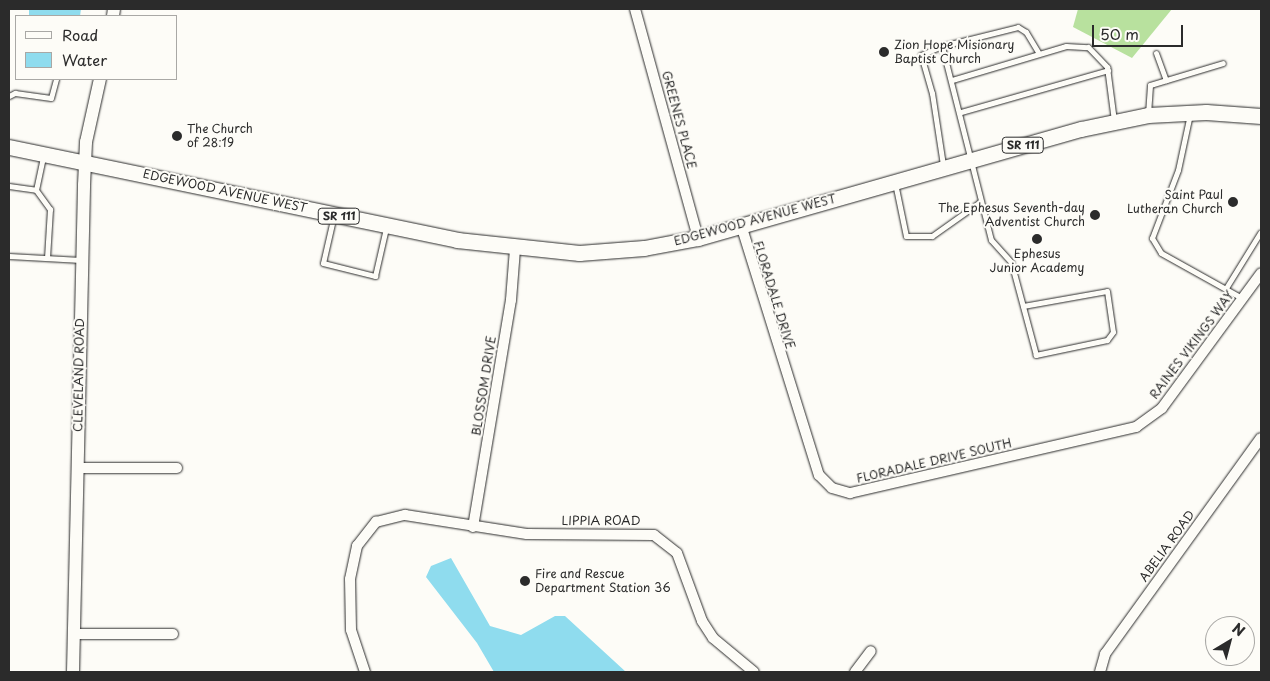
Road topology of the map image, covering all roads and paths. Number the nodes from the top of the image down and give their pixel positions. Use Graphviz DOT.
graph roads {
  1 [pos="635,9"];
  2 [pos="942,46"];
  3 [pos="1038,52"];
  4 [pos="1156,53"];
  5 [pos="1223,63"];
  6 [pos="1108,70"];
  7 [pos="56,80"];
  8 [pos="100,80"];
  9 [pos="952,80"];
  10 [pos="1166,80"];
  11 [pos="9,96"];
  12 [pos="961,112"];
  13 [pos="1190,113"];
  14 [pos="1148,115"];
  15 [pos="1261,116"];
  16 [pos="1114,122"];
  17 [pos="9,147"];
  18 [pos="44,154"];
  19 [pos="968,160"];
  20 [pos="85,162"];
  21 [pos="944,167"];
  22 [pos="894,181"];
  23 [pos="9,186"];
  24 [pos="36,190"];
  25 [pos="980,202"];
  26 [pos="334,215"];
  27 [pos="387,225"];
  28 [pos="741,225"];
  29 [pos="1260,232"];
  30 [pos="698,238"];
  31 [pos="515,248"];
  32 [pos="9,256"];
  33 [pos="47,258"];
  34 [pos="81,260"];
  35 [pos="1261,273"];
  36 [pos="1226,288"];
  37 [pos="1242,298"];
  38 [pos="1023,306"];
  39 [pos="785,372"];
  40 [pos="1136,427"];
  41 [pos="1261,438"];
  42 [pos="78,468"];
  43 [pos="177,468"];
  44 [pos="473,528"];
  45 [pos="74,634"];
  46 [pos="173,634"];
  47 [pos="871,650"];
  48 [pos="73,672"];
  49 [pos="364,672"];
  50 [pos="754,672"];
  51 [pos="855,672"];
  52 [pos="1100,672"];
  1 -- 30 [label="street, GREENES PLACE"];
  2 -- 3 [label="lane"];
  2 -- 9 [label="lane"];
  2 -- 21 [label="lane"];
  3 -- 6 [label="lane"];
  3 -- 9 [label="lane"];
  4 -- 10 [label="lane"];
  5 -- 10 [label="lane"];
  6 -- 12 [label="lane"];
  6 -- 16 [label="lane"];
  7 -- 11 [label="lane"];
  8 -- 20 [label="street, CLEVELAND ROAD"];
  9 -- 12 [label="lane"];
  10 -- 14 [label="lane"];
  12 -- 19 [label="lane"];
  13 -- 14 [label="main road, EDGEWOOD AVENUE WEST / SR 111"];
  13 -- 15 [label="main road, EDGEWOOD AVENUE WEST / SR 111"];
  13 -- 36 [label="lane"];
  14 -- 16 [label="main road, EDGEWOOD AVENUE WEST / SR 111"];
  16 -- 19 [label="main road, EDGEWOOD AVENUE WEST / SR 111"];
  17 -- 18 [label="main road, EDGEWOOD AVENUE WEST / SR 111"];
  18 -- 20 [label="main road, EDGEWOOD AVENUE WEST / SR 111"];
  18 -- 24 [label="lane"];
  19 -- 21 [label="main road, EDGEWOOD AVENUE WEST / SR 111"];
  19 -- 25 [label="lane"];
  20 -- 26 [label="main road, EDGEWOOD AVENUE WEST / SR 111"];
  20 -- 34 [label="street, CLEVELAND ROAD"];
  21 -- 22 [label="main road, EDGEWOOD AVENUE WEST / SR 111"];
  22 -- 25 [label="lane"];
  22 -- 28 [label="main road, EDGEWOOD AVENUE WEST / SR 111"];
  23 -- 24 [label="lane"];
  24 -- 33 [label="lane"];
  25 -- 38 [label="lane"];
  26 -- 27 [label="main road, EDGEWOOD AVENUE WEST / SR 111"];
  26 -- 27 [label="lane"];
  27 -- 31 [label="main road, EDGEWOOD AVENUE WEST / SR 111"];
  28 -- 30 [label="main road, EDGEWOOD AVENUE WEST / SR 111"];
  28 -- 39 [label="street, FLORADALE DRIVE"];
  29 -- 36 [label="lane"];
  30 -- 31 [label="main road, EDGEWOOD AVENUE WEST / SR 111"];
  31 -- 44 [label="street, BLOSSOM DRIVE"];
  32 -- 33 [label="lane"];
  33 -- 34 [label="lane"];
  34 -- 42 [label="street, CLEVELAND ROAD"];
  35 -- 37 [label="street, RAINES VIKINGS WAY"];
  36 -- 37 [label="lane"];
  37 -- 40 [label="street, RAINES VIKINGS WAY"];
  38 -- 38 [label="lane"];
  39 -- 40 [label="street, FLORADALE DRIVE SOUTH"];
  41 -- 52 [label="street, ABELIA ROAD"];
  42 -- 43 [label="street"];
  42 -- 45 [label="street, CLEVELAND ROAD"];
  44 -- 49 [label="street, LIPPIA ROAD"];
  44 -- 50 [label="street, LIPPIA ROAD"];
  45 -- 46 [label="street"];
  45 -- 48 [label="street, CLEVELAND ROAD"];
  47 -- 51 [label="street"];
}
